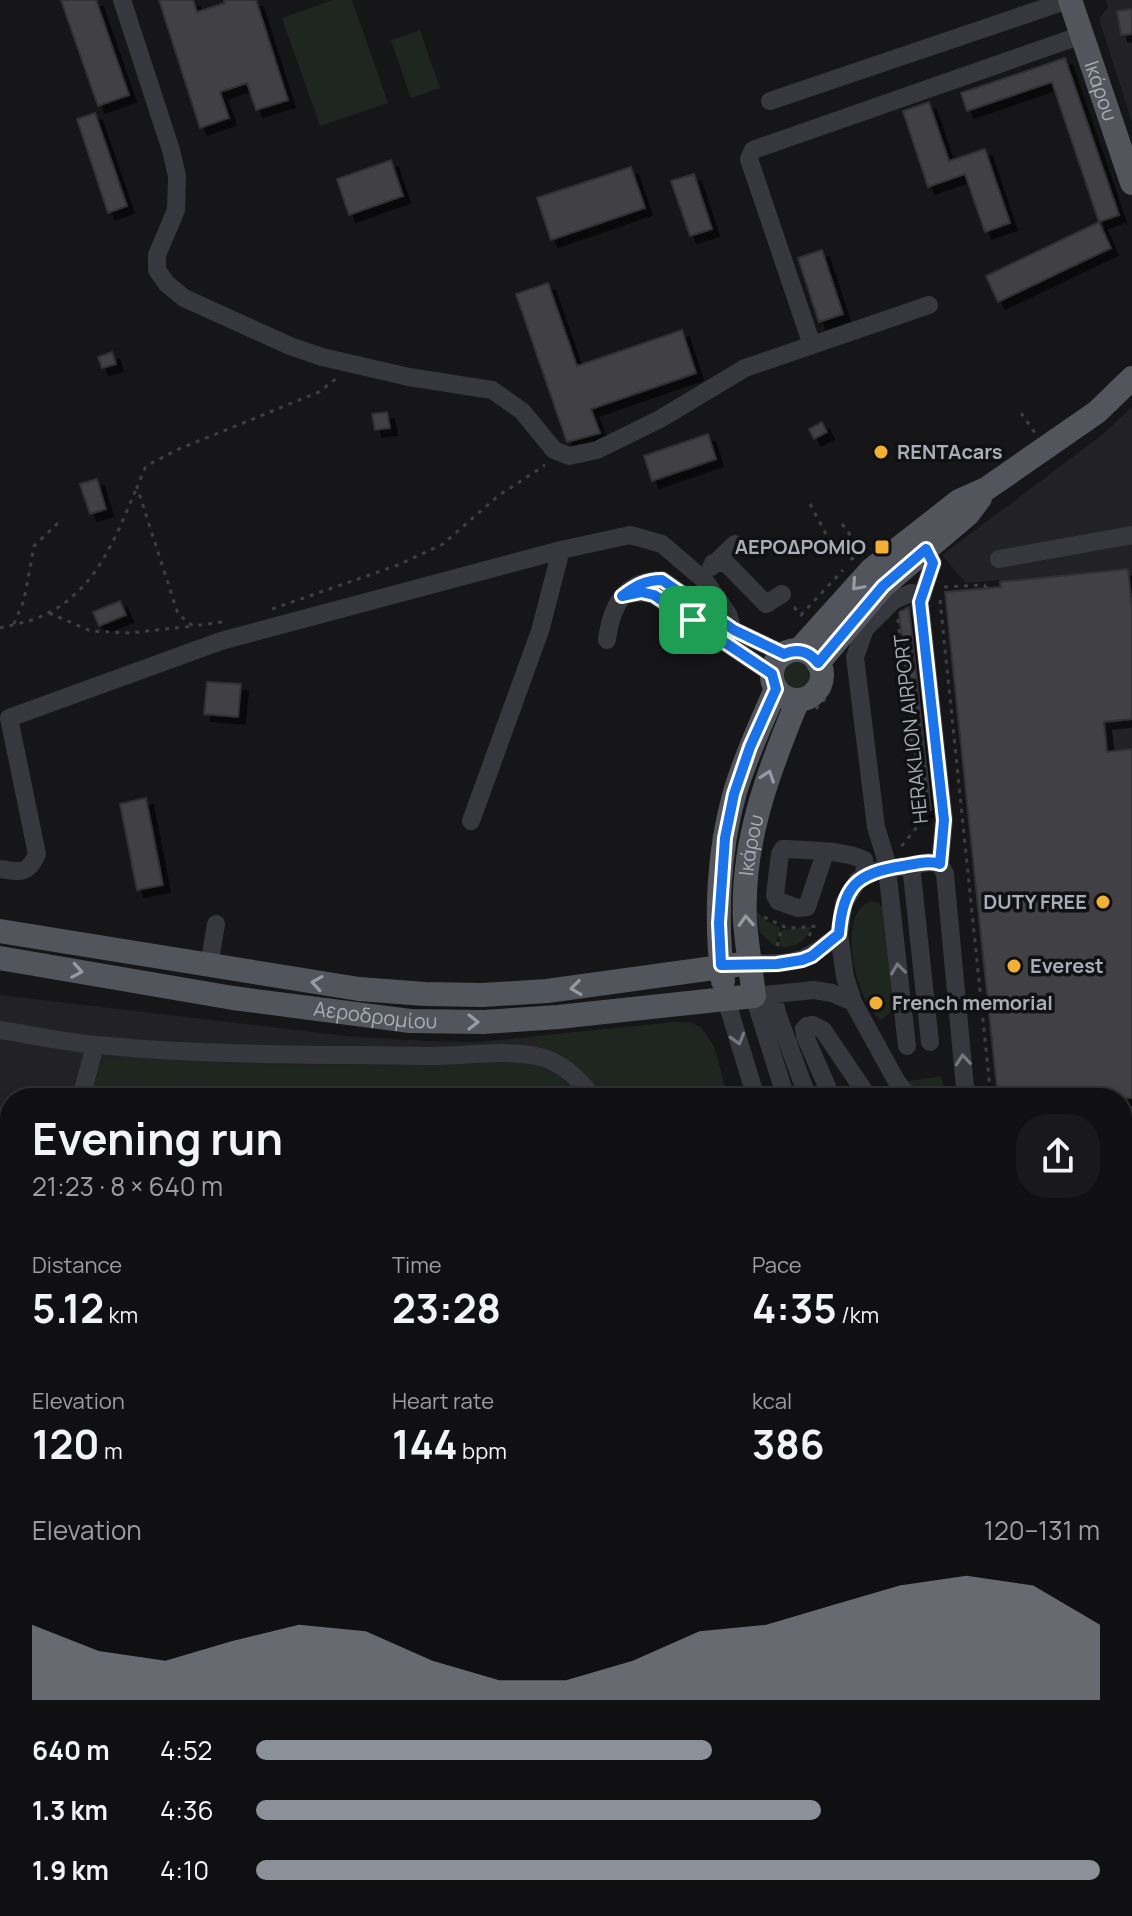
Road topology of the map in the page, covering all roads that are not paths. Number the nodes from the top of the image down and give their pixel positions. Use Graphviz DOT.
graph roads {
  1 [pos="122,0"];
  2 [pos="1075,1"];
  3 [pos="1082,35"];
  4 [pos="770,101"];
  5 [pos="1132,183"];
  6 [pos="929,305"];
  7 [pos="812,345"];
  8 [pos="1132,378"];
  9 [pos="986,489"];
  10 [pos="1132,535"];
  11 [pos="735,544"];
  12 [pos="926,549"];
  13 [pos="561,550"];
  14 [pos="999,559"];
  15 [pos="713,563"];
  16 [pos="705,581"];
  17 [pos="782,594"];
  18 [pos="923,595"];
  19 [pos="622,596"];
  20 [pos="734,630"];
  21 [pos="607,640"];
  22 [pos="739,650"];
  23 [pos="799,677"];
  24 [pos="4,720"];
  25 [pos="471,821"];
  26 [pos="876,827"];
  27 [pos="825,853"];
  28 [pos="940,864"];
  29 [pos="911,865"];
  30 [pos="865,867"];
  31 [pos="887,868"];
  32 [pos="0,869"];
  33 [pos="216,924"];
  34 [pos="0,931"];
  35 [pos="839,934"];
  36 [pos="0,958"];
  37 [pos="750,963"];
  38 [pos="721,965"];
  39 [pos="209,966"];
  40 [pos="764,995"];
  41 [pos="726,999"];
  42 [pos="853,1002"];
  43 [pos="959,1022"];
  44 [pos="0,1030"];
  45 [pos="871,1034"];
  46 [pos="930,1042"];
  47 [pos="95,1045"];
  48 [pos="907,1046"];
  49 [pos="775,1071"];
  50 [pos="750,1079"];
  51 [pos="897,1082"];
  52 [pos="84,1088"];
  53 [pos="585,1088"];
  54 [pos="753,1088"];
  55 [pos="782,1088"];
  56 [pos="804,1088"];
  57 [pos="828,1088"];
  58 [pos="862,1088"];
  59 [pos="890,1088"];
  60 [pos="902,1088"];
  61 [pos="965,1088"];
  1 -- 7 [label="street"];
  2 -- 3 [label="main road, Ικάρου"];
  2 -- 4 [label="street"];
  3 -- 5 [label="main road, Ικάρου"];
  3 -- 7 [label="street"];
  6 -- 7 [label="street"];
  8 -- 9 [label="main road, Ικάρου"];
  9 -- 12 [label="main road, Ικάρου"];
  9 -- 23 [label="main road, Ικάρου, one-way"];
  10 -- 14 [label="street"];
  11 -- 15 [label="street"];
  12 -- 18 [label="street, HERAKLION AIRPORT"];
  12 -- 23 [label="main road, Ικάρου"];
  13 -- 16 [label="street"];
  13 -- 24 [label="street"];
  13 -- 25 [label="street"];
  15 -- 16 [label="street"];
  15 -- 17 [label="street"];
  16 -- 20 [label="street"];
  18 -- 26 [label="street, HERAKLION AIRPORT"];
  18 -- 28 [label="street, HERAKLION AIRPORT"];
  19 -- 20 [label="street"];
  19 -- 21 [label="street"];
  19 -- 22 [label="street"];
  20 -- 22 [label="street"];
  20 -- 23 [label="street"];
  22 -- 23 [label="street"];
  37 -- 23 [label="main road, Ικάρου, one-way"];
  23 -- 38 [label="main road, Ικάρου"];
  24 -- 32 [label="street"];
  26 -- 30 [label="street, HERAKLION AIRPORT"];
  26 -- 31 [label="street"];
  27 -- 30 [label="street"];
  28 -- 29 [label="street"];
  28 -- 43 [label="street, HERAKLION AIRPORT"];
  29 -- 31 [label="street"];
  29 -- 46 [label="street"];
  30 -- 31 [label="street"];
  30 -- 35 [label="street, HERAKLION AIRPORT"];
  48 -- 31 [label="street, one-way"];
  33 -- 39 [label="street"];
  34 -- 39 [label="main road, Αεροδρομίου"];
  35 -- 37 [label="street"];
  35 -- 42 [label="street"];
  36 -- 41 [label="main road, Αεροδρομίου, one-way"];
  37 -- 38 [label="main road, Αεροδρομίου"];
  37 -- 40 [label="main road, Ικάρου"];
  38 -- 39 [label="main road, Αεροδρομίου, one-way"];
  38 -- 41 [label="main road, Ικάρου"];
  40 -- 41 [label="main road, Αεροδρομίου"];
  40 -- 42 [label="street"];
  40 -- 49 [label="street"];
  40 -- 56 [label="street"];
  41 -- 50 [label="street, one-way"];
  42 -- 45 [label="street"];
  43 -- 46 [label="street"];
  61 -- 43 [label="street, HERAKLION AIRPORT, one-way"];
  44 -- 47 [label="street"];
  45 -- 48 [label="street"];
  45 -- 51 [label="street"];
  46 -- 48 [label="street"];
  47 -- 52 [label="street"];
  47 -- 53 [label="street"];
  49 -- 50 [label="street"];
  49 -- 55 [label="street"];
  50 -- 54 [label="street"];
  51 -- 59 [label="street"];
  51 -- 60 [label="street"];
  57 -- 58 [label="street"];
}
